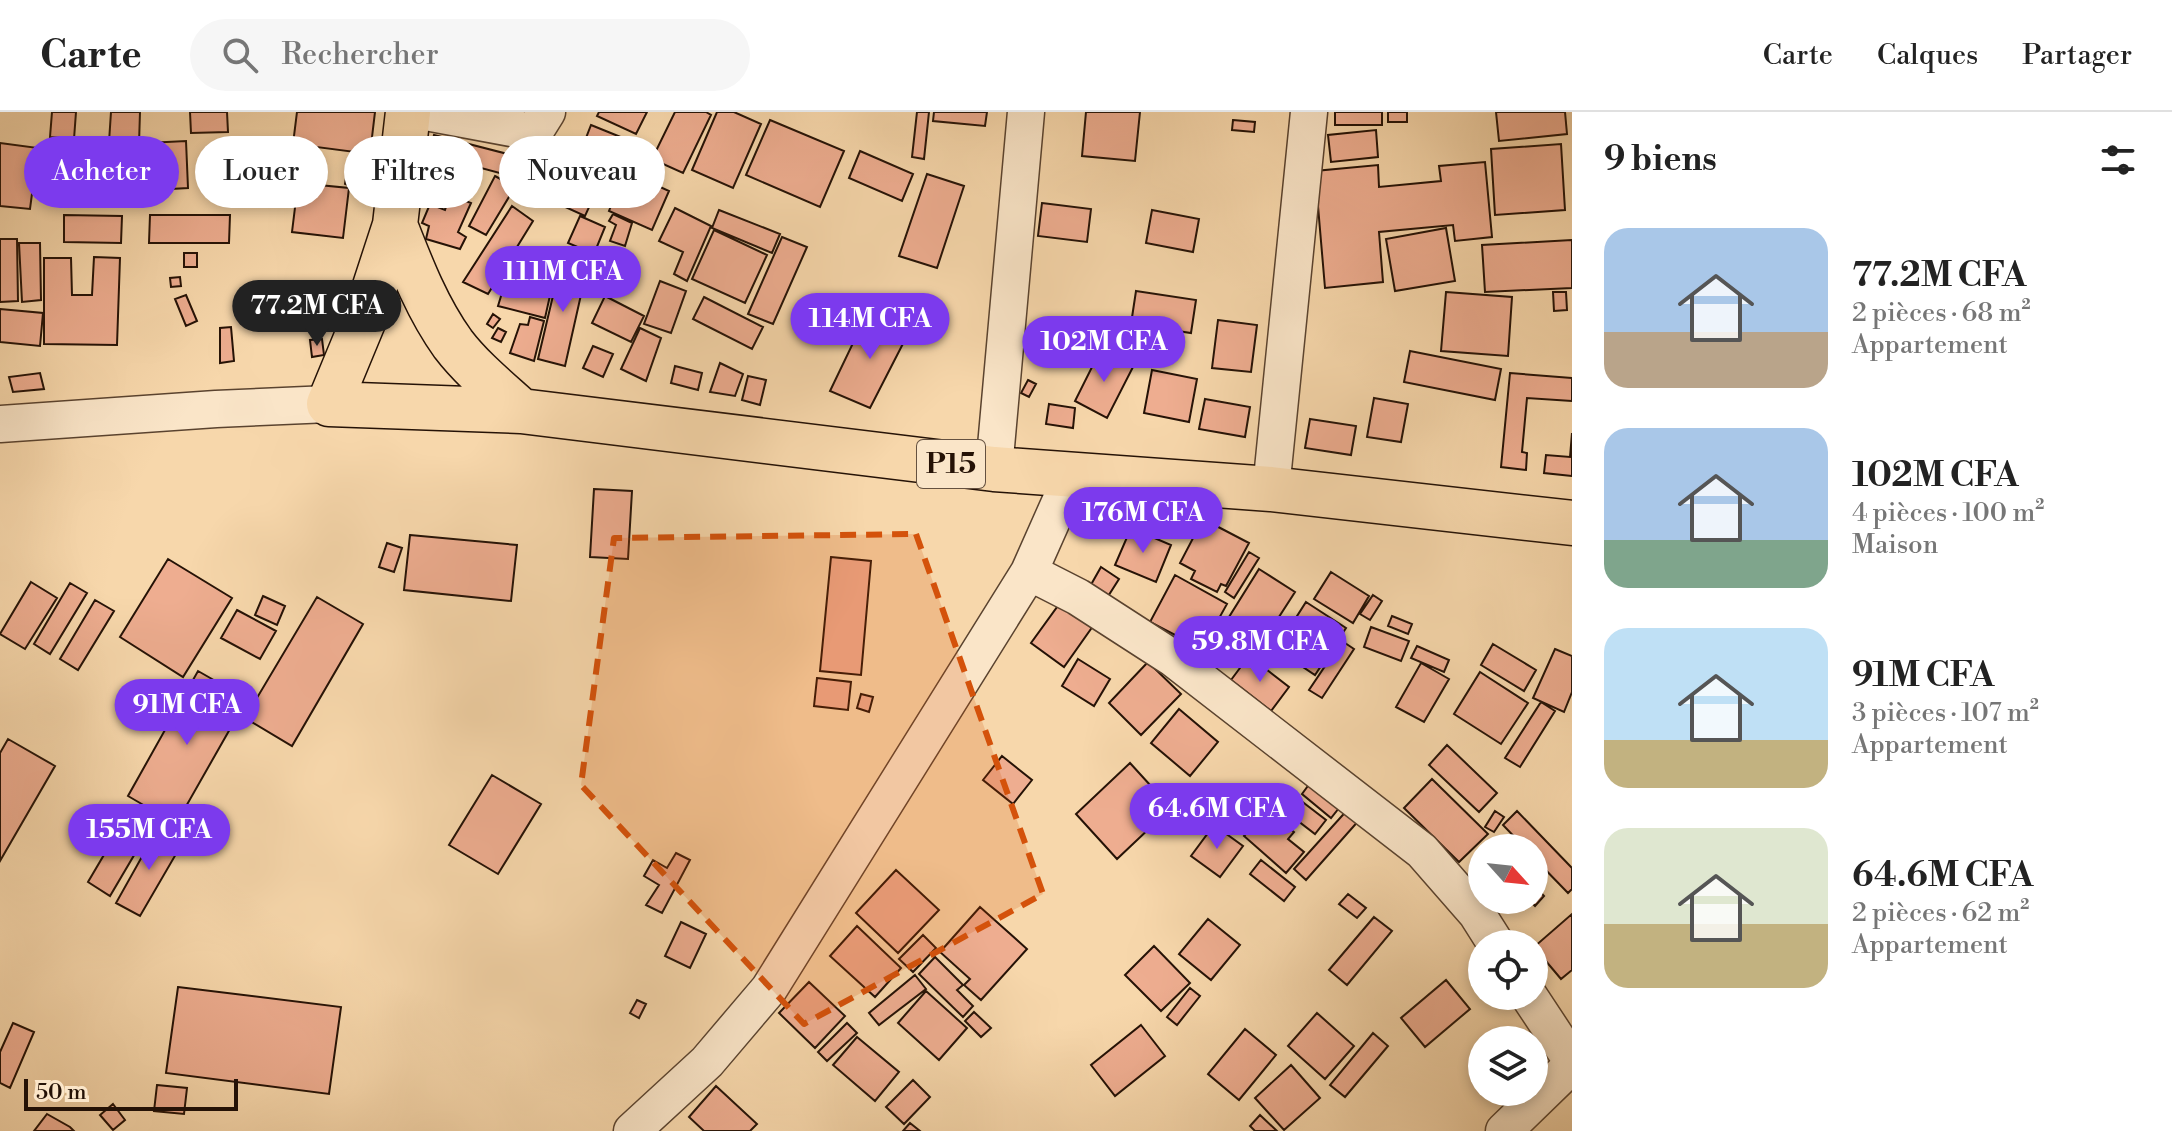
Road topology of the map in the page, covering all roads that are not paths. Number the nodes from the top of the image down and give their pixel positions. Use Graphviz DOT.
graph roads {
  1 [pos="408,112"];
  2 [pos="426,112"];
  3 [pos="547,112"];
  4 [pos="1026,112"];
  5 [pos="1309,112"];
  6 [pos="395,225"];
  7 [pos="329,404"];
  8 [pos="521,411"];
  9 [pos="0,424"];
  10 [pos="994,469"];
  11 [pos="1073,473"];
  12 [pos="1271,489"];
  13 [pos="1572,523"];
  14 [pos="1029,572"];
  15 [pos="1487,930"];
  16 [pos="1538,1010"];
  17 [pos="1572,1063"];
  18 [pos="632,1131"];
  19 [pos="1504,1131"];
  1 -- 6 [label="main road"];
  2 -- 3 [label="street"];
  4 -- 10 [label="street"];
  5 -- 12 [label="street"];
  6 -- 7 [label="main road"];
  6 -- 8 [label="main road"];
  7 -- 8 [label="main road, P15"];
  7 -- 9 [label="street"];
  8 -- 10 [label="main road, P15"];
  10 -- 11 [label="main road, P15"];
  11 -- 12 [label="main road, P15"];
  11 -- 14 [label="street"];
  12 -- 13 [label="main road, P15"];
  14 -- 15 [label="street"];
  14 -- 18 [label="street"];
  16 -- 17 [label="street"];
  17 -- 19 [label="street"];
}
